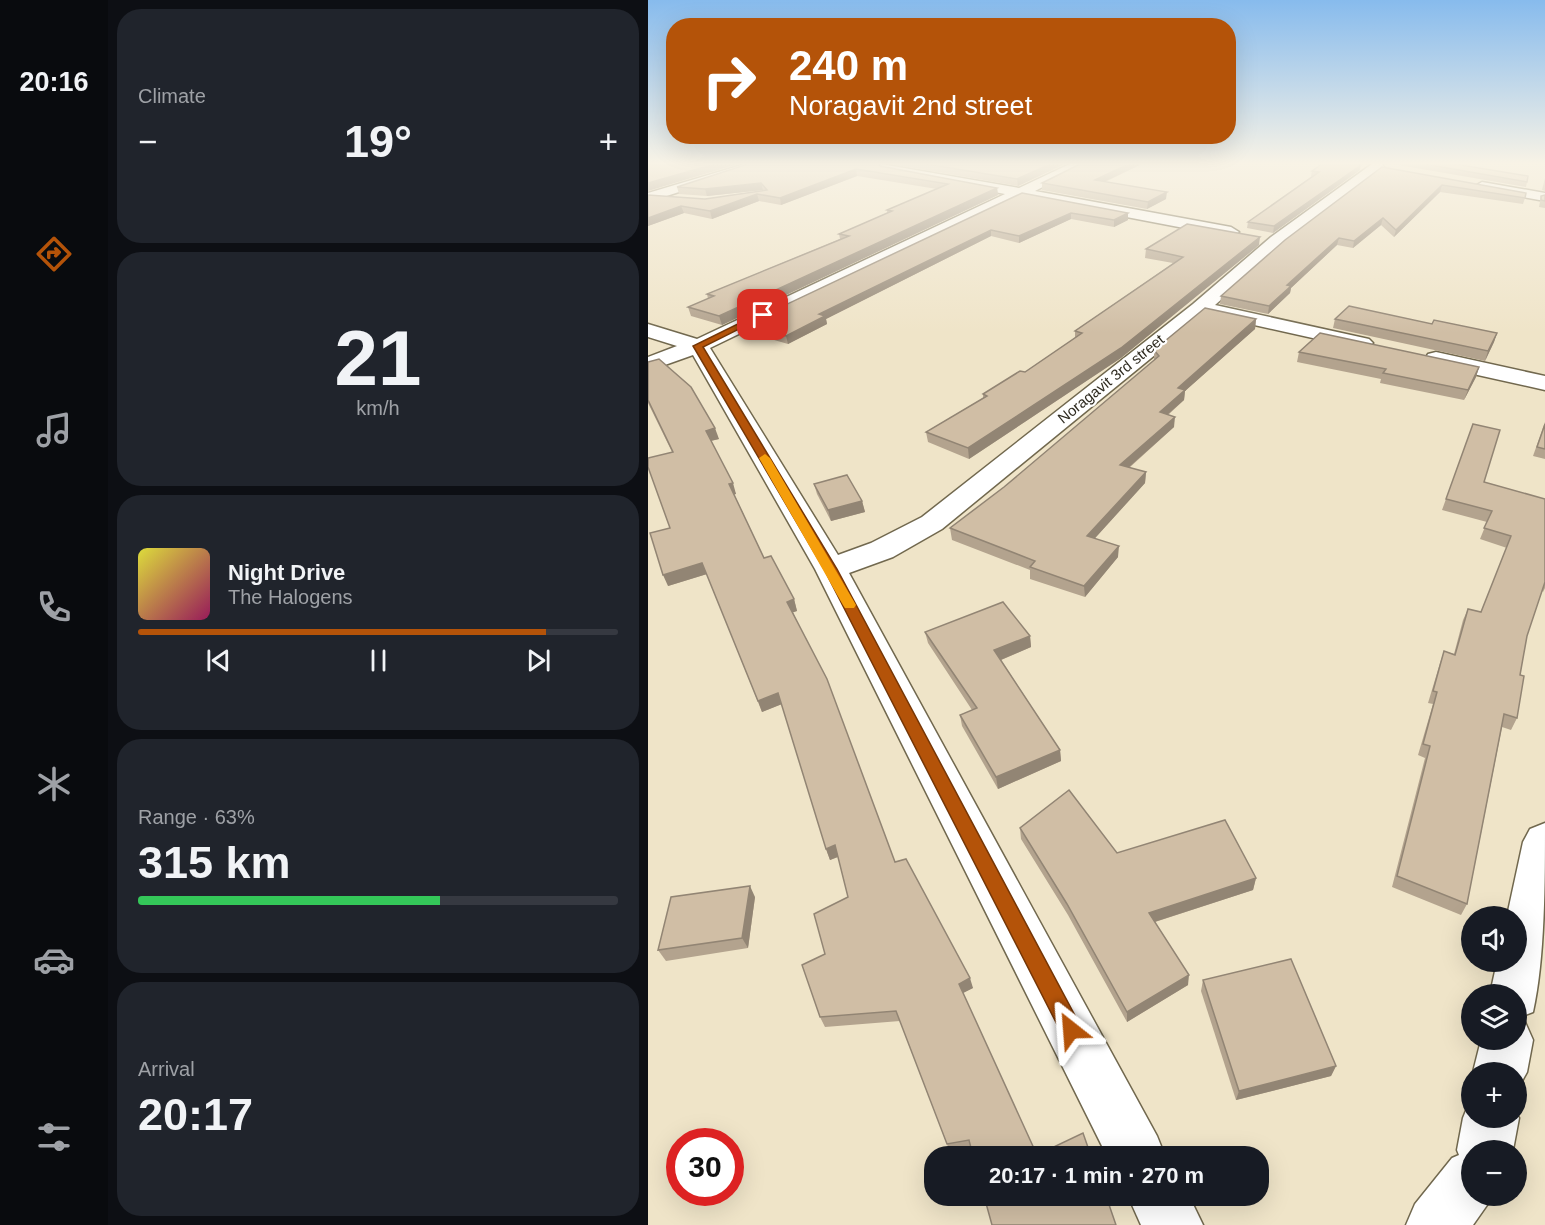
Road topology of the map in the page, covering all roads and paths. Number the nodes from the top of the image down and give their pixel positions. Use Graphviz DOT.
graph roads {
  1 [pos="966,219"];
  2 [pos="1162,219"];
  3 [pos="1305,219"];
  4 [pos="1277,241"];
  5 [pos="1200,308"];
  6 [pos="648,330"];
  7 [pos="698,346"];
  8 [pos="1384,348"];
  9 [pos="1418,355"];
  10 [pos="648,364"];
  11 [pos="1545,383"];
  12 [pos="831,569"];
  13 [pos="1545,842"];
  14 [pos="1517,984"];
  15 [pos="1132,1146"];
  16 [pos="1461,1192"];
  17 [pos="1163,1206"];
  18 [pos="1173,1225"];
  19 [pos="1436,1225"];
  1 -- 7 [label="street"];
  2 -- 4 [label="street"];
  3 -- 4 [label="street, Noragavit 3rd street"];
  4 -- 5 [label="street, Noragavit 3rd street"];
  5 -- 8 [label="street"];
  5 -- 12 [label="street, Noragavit 3rd street"];
  6 -- 7 [label="street"];
  7 -- 10 [label="street"];
  7 -- 12 [label="street"];
  9 -- 11 [label="street"];
  12 -- 15 [label="street"];
  13 -- 14 [label="street"];
  16 -- 19 [label="street"];
  17 -- 18 [label="street"];
}
